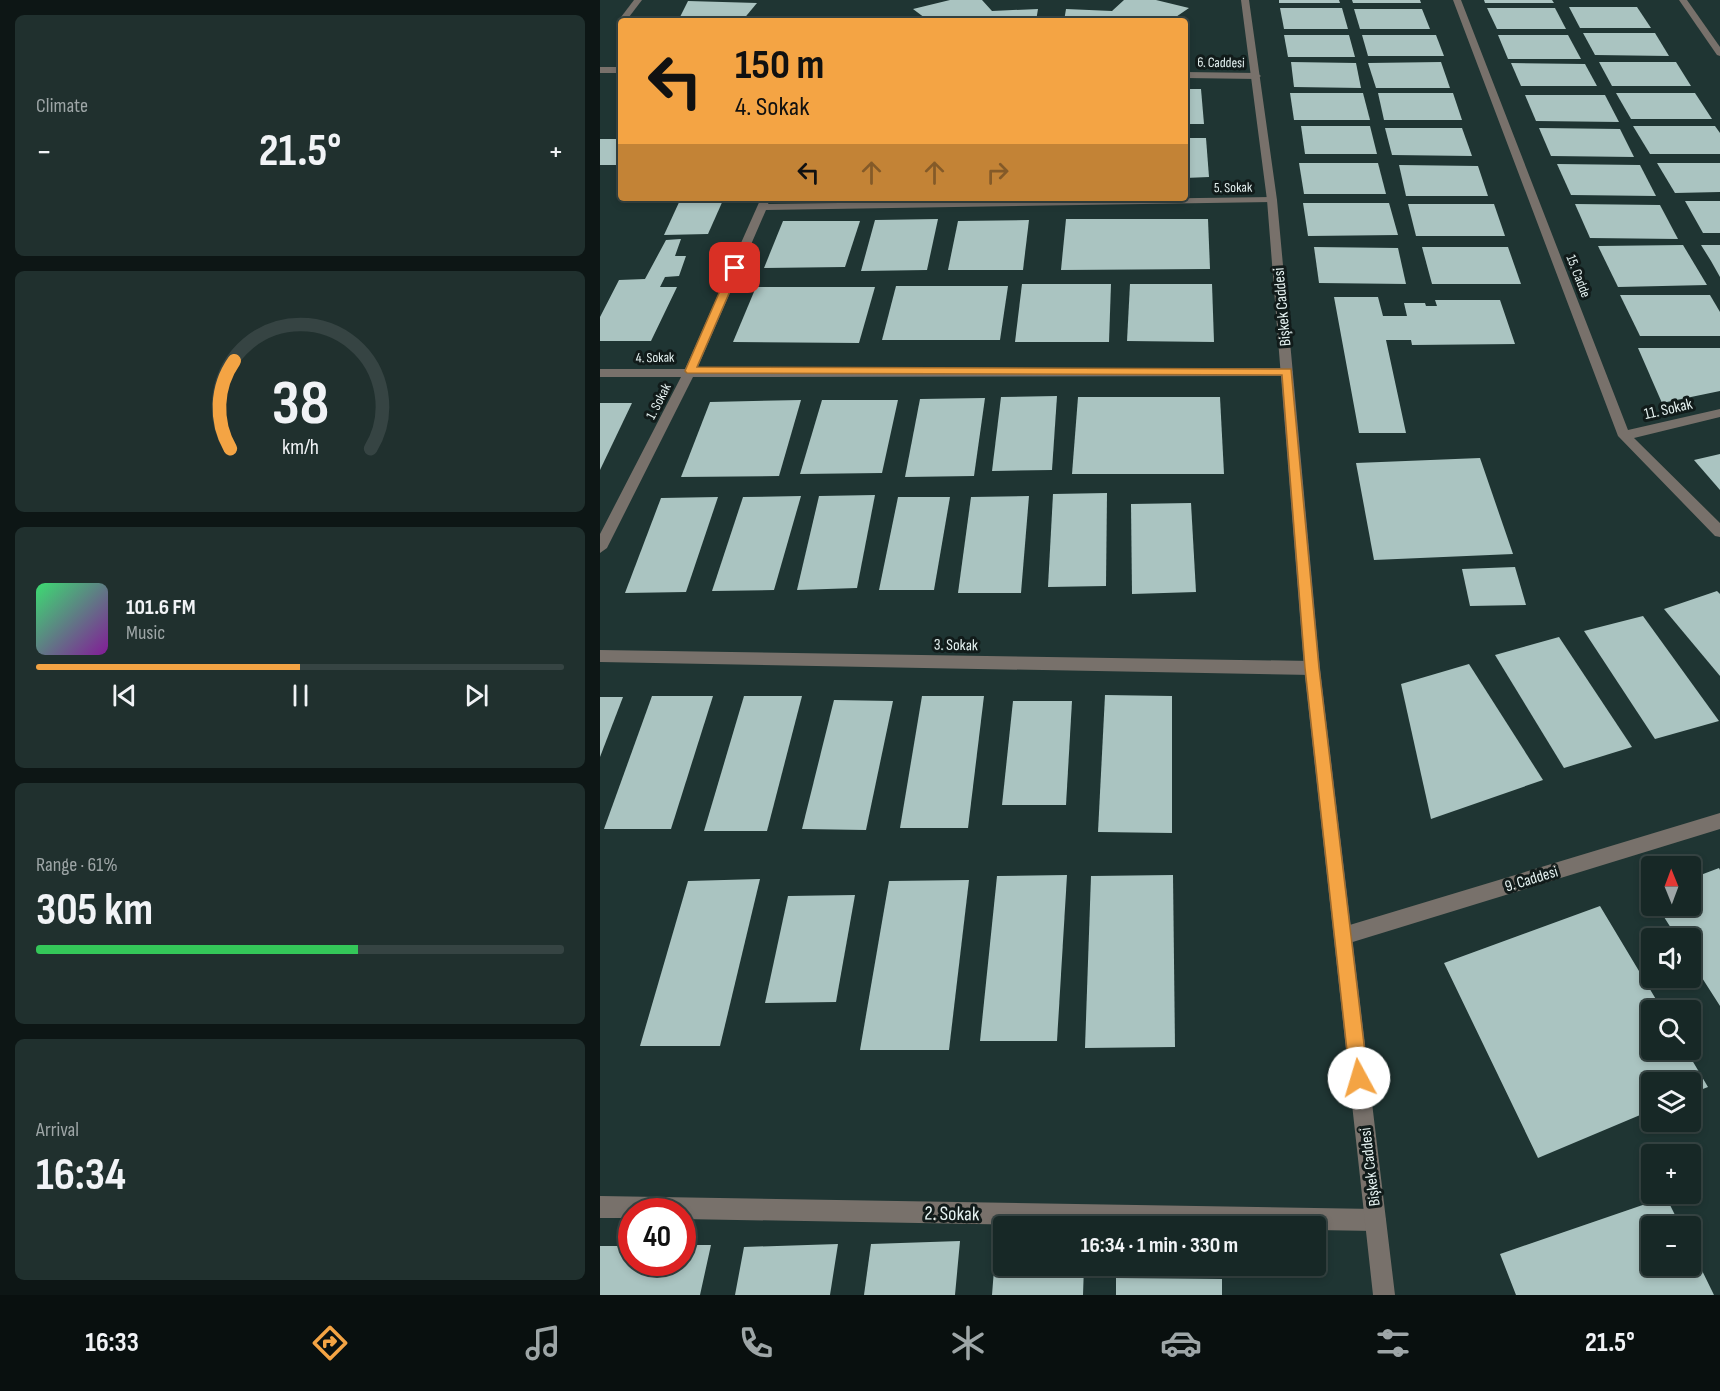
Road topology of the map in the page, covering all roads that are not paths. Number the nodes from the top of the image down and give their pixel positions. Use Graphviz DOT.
graph roads {
  1 [pos="638,0"];
  2 [pos="1245,0"];
  3 [pos="1457,0"];
  4 [pos="1683,0"];
  5 [pos="625,18"];
  6 [pos="1720,53"];
  7 [pos="600,70"];
  8 [pos="618,70"];
  9 [pos="1188,75"];
  10 [pos="1257,76"];
  11 [pos="1188,200"];
  12 [pos="1272,200"];
  13 [pos="1018,201"];
  14 [pos="764,202"];
  15 [pos="690,371"];
  16 [pos="600,372"];
  17 [pos="1287,372"];
  18 [pos="1720,413"];
  19 [pos="1624,436"];
  20 [pos="1720,531"];
  21 [pos="600,548"];
  22 [pos="600,656"];
  23 [pos="1312,668"];
  24 [pos="1720,821"];
  25 [pos="1342,936"];
  26 [pos="600,1207"];
  27 [pos="1375,1220"];
  28 [pos="1384,1295"];
  1 -- 5 [label="street"];
  2 -- 10 [label="street, Bişkek Caddesi"];
  3 -- 19 [label="street, 15. Cadde"];
  4 -- 6 [label="street"];
  7 -- 8 [label="street"];
  9 -- 10 [label="street, 6. Caddesi"];
  10 -- 12 [label="street, Bişkek Caddesi"];
  11 -- 12 [label="street, 5. Sokak"];
  12 -- 17 [label="street, Bişkek Caddesi"];
  13 -- 14 [label="street, 5. Sokak"];
  14 -- 15 [label="street, 1. Sokak"];
  15 -- 16 [label="street, 4. Sokak"];
  15 -- 17 [label="street, 4. Sokak"];
  15 -- 21 [label="street, 1. Sokak"];
  17 -- 23 [label="street, Bişkek Caddesi"];
  18 -- 19 [label="street, 11. Sokak"];
  19 -- 20 [label="street, 15. Cadde"];
  22 -- 23 [label="street, 3. Sokak"];
  23 -- 25 [label="street, Bişkek Caddesi"];
  24 -- 25 [label="street, 9. Caddesi"];
  25 -- 27 [label="street, Bişkek Caddesi"];
  26 -- 27 [label="street, 2. Sokak"];
  27 -- 28 [label="street, Bişkek Caddesi"];
}
